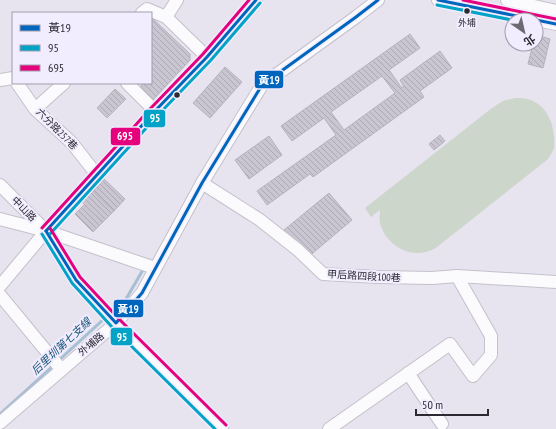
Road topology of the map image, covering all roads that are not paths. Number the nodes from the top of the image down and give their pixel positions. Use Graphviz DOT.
graph roads {
  1 [pos="177,0"];
  2 [pos="256,0"];
  3 [pos="378,0"];
  4 [pos="438,0"];
  5 [pos="507,0"];
  6 [pos="556,11"];
  7 [pos="143,12"];
  8 [pos="166,17"];
  9 [pos="556,24"];
  10 [pos="207,57"];
  11 [pos="12,78"];
  12 [pos="0,80"];
  13 [pos="18,84"];
  14 [pos="63,84"];
  15 [pos="129,84"];
  16 [pos="35,108"];
  17 [pos="155,111"];
  18 [pos="97,175"];
  19 [pos="202,183"];
  20 [pos="0,185"];
  21 [pos="0,219"];
  22 [pos="46,231"];
  23 [pos="155,268"];
  24 [pos="457,276"];
  25 [pos="556,282"];
  26 [pos="0,286"];
  27 [pos="0,295"];
  28 [pos="116,323"];
  29 [pos="61,369"];
  30 [pos="408,373"];
  31 [pos="0,423"];
  32 [pos="442,424"];
  33 [pos="222,429"];
  34 [pos="329,429"];
  1 -- 8 [label="street"];
  2 -- 10 [label="street"];
  3 -- 19 [label="street, 外埔路"];
  4 -- 9 [label="street"];
  5 -- 6 [label="street"];
  7 -- 8 [label="street"];
  8 -- 10 [label="street"];
  10 -- 17 [label="street"];
  11 -- 12 [label="street"];
  13 -- 16 [label="street, 六分路257巷"];
  14 -- 16 [label="street"];
  15 -- 17 [label="street"];
  16 -- 18 [label="street, 六分路257巷"];
  17 -- 18 [label="street"];
  18 -- 22 [label="street"];
  19 -- 23 [label="street, 外埔路"];
  19 -- 24 [label="street, 甲后路四段100巷"];
  20 -- 22 [label="street, 中山路"];
  21 -- 22 [label="street"];
  22 -- 23 [label="street"];
  22 -- 26 [label="street"];
  22 -- 28 [label="street, 中山路"];
  23 -- 28 [label="street, 外埔路"];
  24 -- 25 [label="street, 甲后路四段100巷"];
  24 -- 30 [label="street"];
  27 -- 29 [label="street"];
  28 -- 29 [label="street, 外埔路"];
  28 -- 33 [label="street, 中山路"];
  29 -- 31 [label="street, 外埔路"];
  30 -- 32 [label="street"];
  30 -- 34 [label="street"];
}
